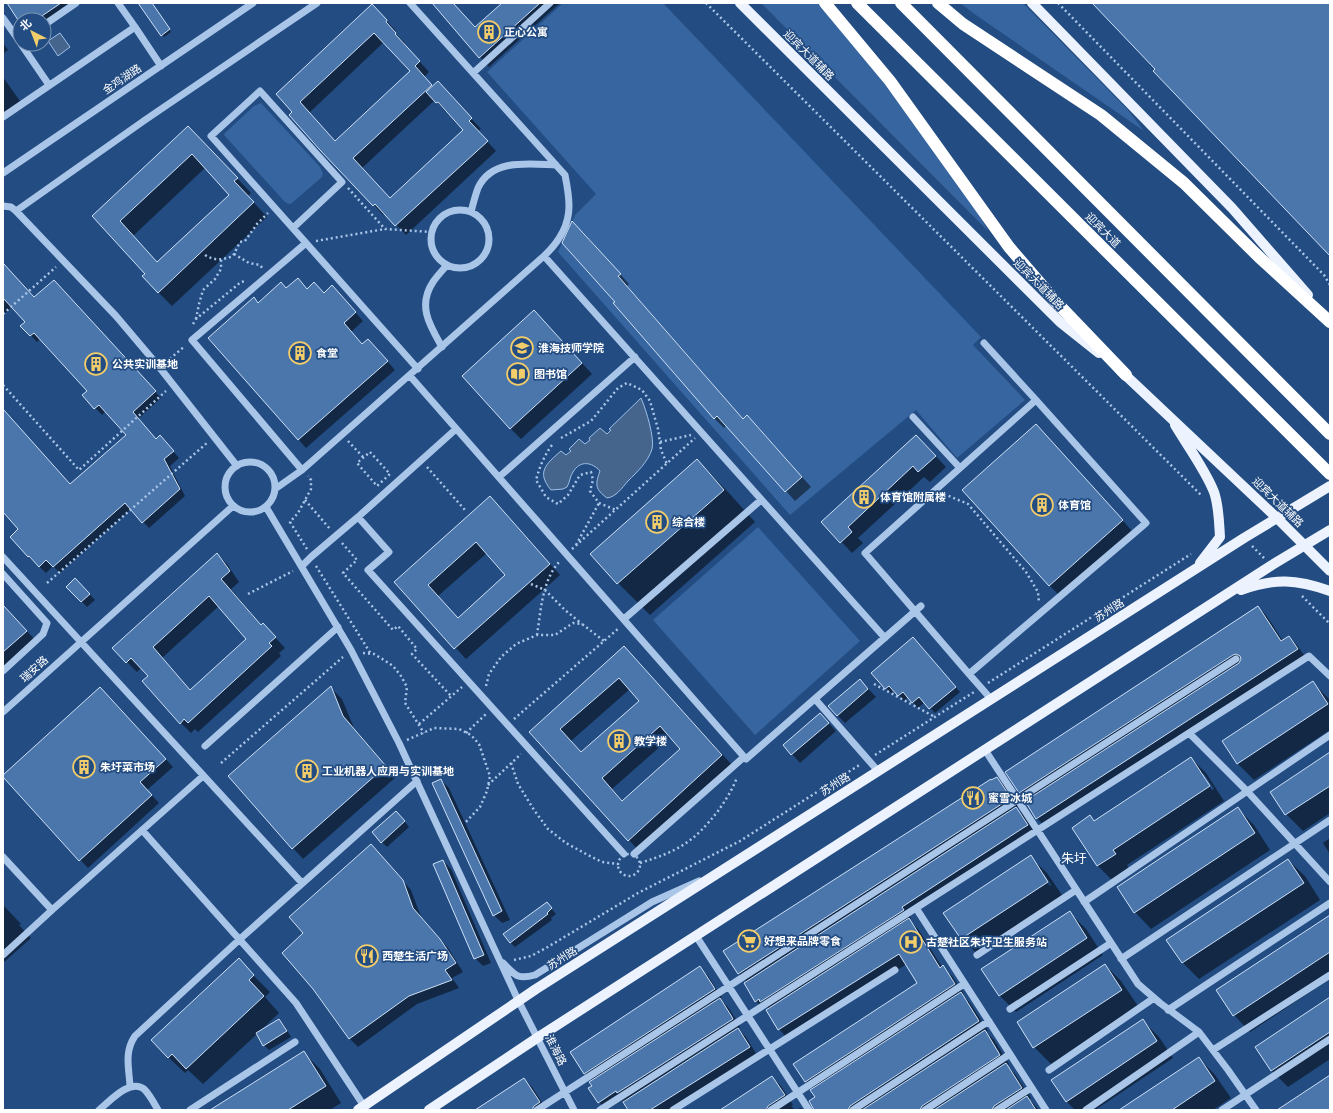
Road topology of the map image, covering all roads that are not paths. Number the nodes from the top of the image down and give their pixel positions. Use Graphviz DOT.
graph roads {
  1 [pos="76,3"];
  2 [pos="118,3"];
  3 [pos="254,3"];
  4 [pos="317,3"];
  5 [pos="410,3"];
  6 [pos="550,3"];
  7 [pos="740,3"];
  8 [pos="824,3"];
  9 [pos="857,3"];
  10 [pos="900,3"];
  11 [pos="938,3"];
  12 [pos="1032,3"];
  13 [pos="3,18"];
  14 [pos="52,20"];
  15 [pos="135,27"];
  16 [pos="12,31"];
  17 [pos="27,52"];
  18 [pos="161,66"];
  19 [pos="473,73"];
  20 [pos="49,85"];
  21 [pos="3,117"];
  22 [pos="556,165"];
  23 [pos="3,173"];
  24 [pos="3,206"];
  25 [pos="16,211"];
  26 [pos="471,212"];
  27 [pos="293,228"];
  28 [pos="306,243"];
  29 [pos="544,256"];
  30 [pos="447,265"];
  31 [pos="1330,322"];
  32 [pos="984,342"];
  33 [pos="442,347"];
  34 [pos="634,357"];
  35 [pos="418,369"];
  36 [pos="1126,375"];
  37 [pos="410,376"];
  38 [pos="1036,400"];
  39 [pos="1167,413"];
  40 [pos="913,417"];
  41 [pos="456,429"];
  42 [pos="1330,434"];
  43 [pos="236,466"];
  44 [pos="960,468"];
  45 [pos="302,470"];
  46 [pos="1330,474"];
  47 [pos="499,477"];
  48 [pos="1330,486"];
  49 [pos="275,489"];
  50 [pos="761,500"];
  51 [pos="233,506"];
  52 [pos="266,507"];
  53 [pos="358,517"];
  54 [pos="1278,518"];
  55 [pos="1330,530"];
  56 [pos="1305,545"];
  57 [pos="3,557"];
  58 [pos="302,566"];
  59 [pos="1195,570"];
  60 [pos="1330,571"];
  61 [pos="3,574"];
  62 [pos="1330,591"];
  63 [pos="1226,595"];
  64 [pos="918,609"];
  65 [pos="625,621"];
  66 [pos="338,627"];
  67 [pos="885,638"];
  68 [pos="80,642"];
  69 [pos="1236,660"];
  70 [pos="3,671"];
  71 [pos="969,674"];
  72 [pos="1330,676"];
  73 [pos="815,699"];
  74 [pos="991,699"];
  75 [pos="3,712"];
  76 [pos="1189,733"];
  77 [pos="1330,735"];
  78 [pos="205,746"];
  79 [pos="985,750"];
  80 [pos="744,757"];
  81 [pos="878,771"];
  82 [pos="203,776"];
  83 [pos="417,781"];
  84 [pos="1247,791"];
  85 [pos="1018,800"];
  86 [pos="1330,820"];
  87 [pos="142,830"];
  88 [pos="1038,831"];
  89 [pos="1295,844"];
  90 [pos="624,854"];
  91 [pos="634,854"];
  92 [pos="3,857"];
  93 [pos="722,871"];
  94 [pos="1330,882"];
  95 [pos="302,883"];
  96 [pos="1076,890"];
  97 [pos="1084,902"];
  98 [pos="1330,904"];
  99 [pos="916,908"];
  100 [pos="52,910"];
  101 [pos="696,936"];
  102 [pos="240,938"];
  103 [pos="1111,943"];
  104 [pos="3,955"];
  105 [pos="977,955"];
  106 [pos="1122,959"];
  107 [pos="500,960"];
  108 [pos="895,970"];
  109 [pos="1330,975"];
  110 [pos="964,984"];
  111 [pos="729,987"];
  112 [pos="1154,998"];
  113 [pos="518,1000"];
  114 [pos="1010,1009"];
  115 [pos="1168,1010"];
  116 [pos="748,1016"];
  117 [pos="988,1021"];
  118 [pos="1199,1032"];
  119 [pos="537,1038"];
  120 [pos="1330,1039"];
  121 [pos="295,1042"];
  122 [pos="769,1049"];
  123 [pos="1213,1050"];
  124 [pos="1010,1054"];
  125 [pos="1049,1070"];
  126 [pos="130,1086"];
  127 [pos="1032,1088"];
  128 [pos="565,1092"];
  129 [pos="798,1093"];
  130 [pos="1246,1095"];
  131 [pos="361,1108"];
  132 [pos="99,1110"];
  133 [pos="158,1110"];
  134 [pos="190,1110"];
  135 [pos="429,1110"];
  136 [pos="537,1110"];
  137 [pos="574,1110"];
  138 [pos="600,1110"];
  139 [pos="673,1110"];
  140 [pos="771,1110"];
  141 [pos="809,1110"];
  142 [pos="853,1110"];
  143 [pos="926,1110"];
  144 [pos="997,1110"];
  145 [pos="1046,1110"];
  146 [pos="1086,1110"];
  147 [pos="1222,1110"];
  148 [pos="1256,1110"];
  1 -- 14 [label="street"];
  2 -- 15 [label="street"];
  3 -- 18 [label="street, 金鸡湖路"];
  4 -- 25 [label="street"];
  5 -- 19 [label="street"];
  6 -- 19 [label="street"];
  7 -- 36 [label="main road, 迎宾大道辅路"];
  8 -- 36 [label="highway"];
  9 -- 46 [label="highway, 迎宾大道"];
  10 -- 42 [label="highway, 迎宾大道"];
  11 -- 31 [label="highway"];
  12 -- 31 [label="main road"];
  13 -- 16 [label="street"];
  15 -- 18 [label="street"];
  15 -- 20 [label="street"];
  17 -- 20 [label="street"];
  18 -- 23 [label="street, 金鸡湖路"];
  19 -- 22 [label="street"];
  20 -- 21 [label="street"];
  22 -- 26 [label="street"];
  22 -- 29 [label="street"];
  24 -- 25 [label="street"];
  25 -- 43 [label="street"];
  26 -- 30 [label="street"];
  26 -- 30 [label="street"];
  27 -- 27 [label="street"];
  27 -- 28 [label="street"];
  28 -- 35 [label="street"];
  28 -- 45 [label="street"];
  29 -- 33 [label="street"];
  29 -- 34 [label="street"];
  30 -- 33 [label="street"];
  32 -- 38 [label="street"];
  33 -- 35 [label="street"];
  34 -- 47 [label="street"];
  34 -- 50 [label="street"];
  35 -- 37 [label="street"];
  36 -- 39 [label="main road, 迎宾大道辅路"];
  37 -- 41 [label="street"];
  37 -- 45 [label="street"];
  38 -- 44 [label="street"];
  38 -- 71 [label="street"];
  39 -- 54 [label="main road, 迎宾大道辅路"];
  39 -- 59 [label="main road"];
  40 -- 44 [label="street"];
  41 -- 47 [label="street"];
  41 -- 53 [label="street"];
  43 -- 49 [label="street"];
  43 -- 51 [label="street"];
  44 -- 64 [label="street"];
  45 -- 49 [label="street"];
  47 -- 65 [label="street"];
  48 -- 54 [label="main road, 苏州路"];
  49 -- 52 [label="street"];
  50 -- 65 [label="street"];
  50 -- 67 [label="street"];
  51 -- 52 [label="street"];
  51 -- 68 [label="street, 瑞安路"];
  52 -- 58 [label="street, 淮海路"];
  53 -- 58 [label="street"];
  53 -- 90 [label="street"];
  54 -- 56 [label="main road, 迎宾大道辅路"];
  54 -- 59 [label="main road, 苏州路"];
  55 -- 56 [label="main road"];
  56 -- 60 [label="main road, 迎宾大道辅路"];
  56 -- 63 [label="main road"];
  57 -- 68 [label="street"];
  58 -- 66 [label="street, 淮海路"];
  59 -- 74 [label="main road, 苏州路"];
  61 -- 70 [label="street"];
  62 -- 63 [label="main road"];
  63 -- 79 [label="main road"];
  64 -- 67 [label="street"];
  64 -- 71 [label="street"];
  65 -- 80 [label="street"];
  66 -- 78 [label="street"];
  66 -- 83 [label="street, 淮海路"];
  67 -- 73 [label="street"];
  68 -- 75 [label="street, 瑞安路"];
  68 -- 82 [label="street"];
  69 -- 85 [label="street"];
  71 -- 74 [label="street"];
  72 -- 76 [label="street"];
  73 -- 80 [label="street"];
  73 -- 81 [label="street"];
  74 -- 81 [label="main road, 苏州路"];
  76 -- 84 [label="street"];
  76 -- 88 [label="street"];
  77 -- 84 [label="street"];
  79 -- 85 [label="street"];
  79 -- 101 [label="main road"];
  80 -- 91 [label="street"];
  81 -- 93 [label="main road, 苏州路"];
  82 -- 87 [label="street"];
  82 -- 95 [label="street"];
  83 -- 95 [label="street"];
  83 -- 107 [label="street, 淮海路"];
  84 -- 89 [label="street"];
  84 -- 97 [label="street"];
  85 -- 88 [label="street"];
  85 -- 111 [label="street"];
  86 -- 89 [label="street"];
  87 -- 100 [label="street"];
  87 -- 102 [label="street"];
  88 -- 96 [label="street"];
  88 -- 99 [label="street"];
  89 -- 94 [label="street"];
  89 -- 106 [label="street"];
  92 -- 100 [label="street"];
  93 -- 107 [label="street"];
  93 -- 113 [label="main road, 苏州路"];
  95 -- 102 [label="street"];
  96 -- 97 [label="street"];
  96 -- 105 [label="street"];
  97 -- 103 [label="street"];
  98 -- 115 [label="street"];
  99 -- 110 [label="street"];
  99 -- 116 [label="street"];
  100 -- 104 [label="street"];
  101 -- 111 [label="street"];
  101 -- 119 [label="main road"];
  102 -- 126 [label="street"];
  102 -- 131 [label="street"];
  103 -- 106 [label="street"];
  103 -- 114 [label="street"];
  106 -- 112 [label="street"];
  107 -- 113 [label="street, 淮海路"];
  108 -- 122 [label="street"];
  109 -- 123 [label="street"];
  110 -- 117 [label="street"];
  110 -- 129 [label="street"];
  111 -- 116 [label="street"];
  111 -- 128 [label="street"];
  112 -- 115 [label="street"];
  112 -- 125 [label="street"];
  113 -- 119 [label="street, 淮海路"];
  113 -- 131 [label="main road, 苏州路"];
  115 -- 118 [label="street"];
  116 -- 122 [label="street"];
  116 -- 138 [label="street"];
  117 -- 124 [label="street"];
  117 -- 142 [label="street"];
  118 -- 123 [label="street"];
  118 -- 146 [label="street"];
  119 -- 128 [label="street, 淮海路"];
  119 -- 135 [label="main road"];
  120 -- 130 [label="street"];
  121 -- 134 [label="street"];
  122 -- 129 [label="street"];
  122 -- 139 [label="street"];
  123 -- 130 [label="street"];
  124 -- 127 [label="street"];
  124 -- 143 [label="street"];
  126 -- 132 [label="street"];
  126 -- 133 [label="street"];
  127 -- 144 [label="street"];
  127 -- 145 [label="street"];
  128 -- 136 [label="street"];
  128 -- 137 [label="street, 淮海路"];
  129 -- 140 [label="street"];
  129 -- 141 [label="street"];
  130 -- 147 [label="street"];
  130 -- 148 [label="street"];
}
